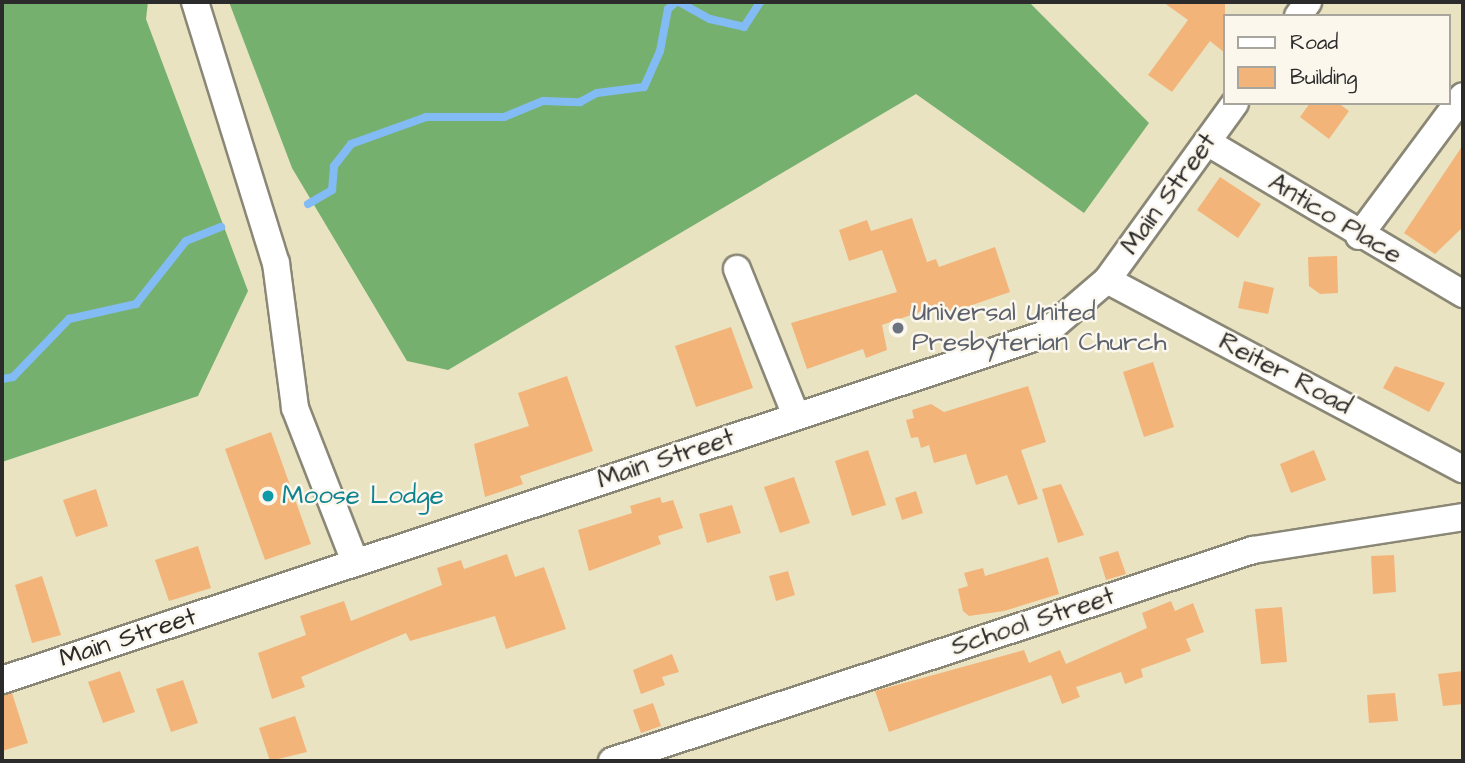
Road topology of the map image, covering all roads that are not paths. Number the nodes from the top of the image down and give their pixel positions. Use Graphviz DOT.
graph roads {
  1 [pos="195,2"];
  2 [pos="1463,96"];
  3 [pos="1234,105"];
  4 [pos="1207,142"];
  5 [pos="1359,236"];
  6 [pos="737,269"];
  7 [pos="1107,279"];
  8 [pos="1463,295"];
  9 [pos="796,416"];
  10 [pos="1463,469"];
  11 [pos="1463,517"];
  12 [pos="355,562"];
  13 [pos="2,680"];
  14 [pos="612,761"];
  1 -- 12 [label="street"];
  2 -- 5 [label="street"];
  3 -- 4 [label="street, Main Street"];
  4 -- 5 [label="street, Antico Place"];
  4 -- 7 [label="street, Main Street"];
  5 -- 8 [label="street, Antico Place"];
  6 -- 9 [label="street"];
  7 -- 9 [label="street, Main Street"];
  7 -- 10 [label="street, Reiter Road"];
  9 -- 12 [label="street, Main Street"];
  11 -- 14 [label="street, School Street"];
  12 -- 13 [label="street, Main Street"];
}
